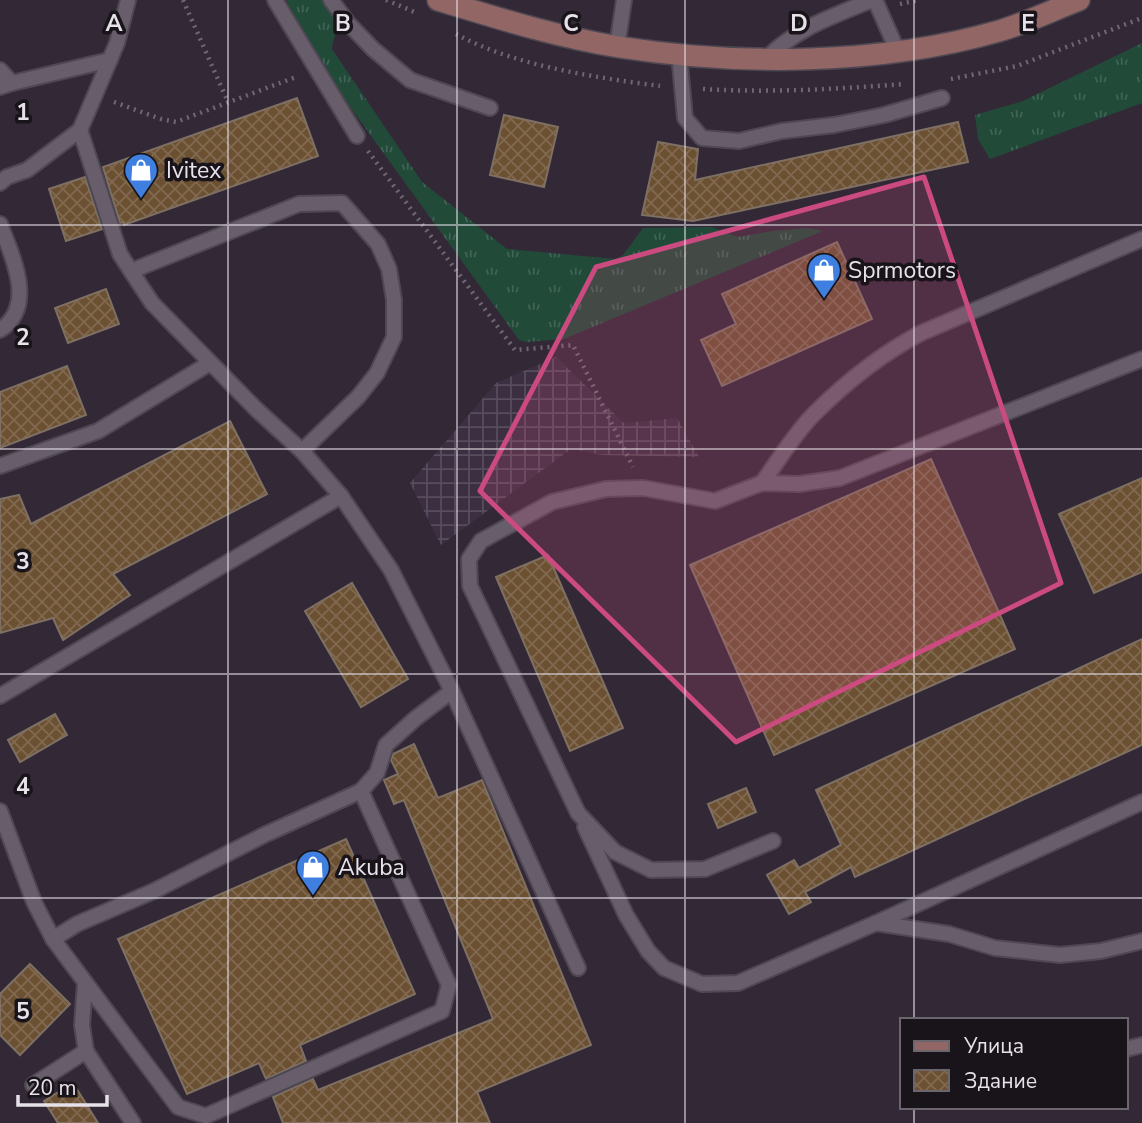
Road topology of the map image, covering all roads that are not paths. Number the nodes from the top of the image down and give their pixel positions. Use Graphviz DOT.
graph roads {
  1 [pos="128,0"];
  2 [pos="275,0"];
  3 [pos="331,0"];
  4 [pos="438,0"];
  5 [pos="624,0"];
  6 [pos="874,0"];
  7 [pos="1079,0"];
  8 [pos="493,8"];
  9 [pos="617,47"];
  10 [pos="898,52"];
  11 [pos="679,54"];
  12 [pos="767,58"];
  13 [pos="110,60"];
  14 [pos="0,70"];
  15 [pos="6,85"];
  16 [pos="942,98"];
  17 [pos="490,108"];
  18 [pos="80,130"];
  19 [pos="357,136"];
  20 [pos="0,183"];
  21 [pos="0,224"];
  22 [pos="1142,239"];
  23 [pos="131,271"];
  24 [pos="0,330"];
  25 [pos="1142,359"];
  26 [pos="210,363"];
  27 [pos="302,451"];
  28 [pos="0,466"];
  29 [pos="762,482"];
  30 [pos="341,496"];
  31 [pos="452,691"];
  32 [pos="0,696"];
  33 [pos="361,791"];
  34 [pos="1142,802"];
  35 [pos="0,811"];
  36 [pos="578,813"];
  37 [pos="773,841"];
  38 [pos="876,923"];
  39 [pos="53,939"];
  40 [pos="1142,941"];
  41 [pos="578,968"];
  42 [pos="85,984"];
  43 [pos="86,1051"];
  44 [pos="33,1085"];
  45 [pos="133,1123"];
  1 -- 13 [label="lane"];
  2 -- 19 [label="lane"];
  3 -- 17 [label="lane"];
  4 -- 8 [label="main road"];
  5 -- 9 [label="lane"];
  6 -- 10 [label="lane"];
  6 -- 12 [label="lane"];
  7 -- 10 [label="main road"];
  8 -- 9 [label="main road"];
  9 -- 11 [label="main road"];
  10 -- 12 [label="main road"];
  11 -- 12 [label="main road"];
  11 -- 16 [label="lane"];
  13 -- 15 [label="lane"];
  13 -- 18 [label="lane"];
  14 -- 15 [label="lane"];
  18 -- 20 [label="lane"];
  18 -- 23 [label="lane"];
  21 -- 24 [label="lane"];
  22 -- 29 [label="lane"];
  23 -- 26 [label="lane"];
  23 -- 27 [label="lane"];
  25 -- 29 [label="lane"];
  26 -- 27 [label="lane"];
  26 -- 28 [label="lane"];
  27 -- 30 [label="lane"];
  29 -- 36 [label="lane"];
  30 -- 31 [label="lane"];
  30 -- 32 [label="lane"];
  31 -- 33 [label="lane"];
  31 -- 41 [label="lane"];
  33 -- 39 [label="lane"];
  33 -- 42 [label="lane"];
  34 -- 38 [label="lane"];
  35 -- 39 [label="lane"];
  36 -- 37 [label="lane"];
  36 -- 38 [label="lane"];
  38 -- 40 [label="lane"];
  39 -- 42 [label="lane"];
  42 -- 43 [label="lane"];
  43 -- 44 [label="lane"];
  43 -- 45 [label="lane"];
}
